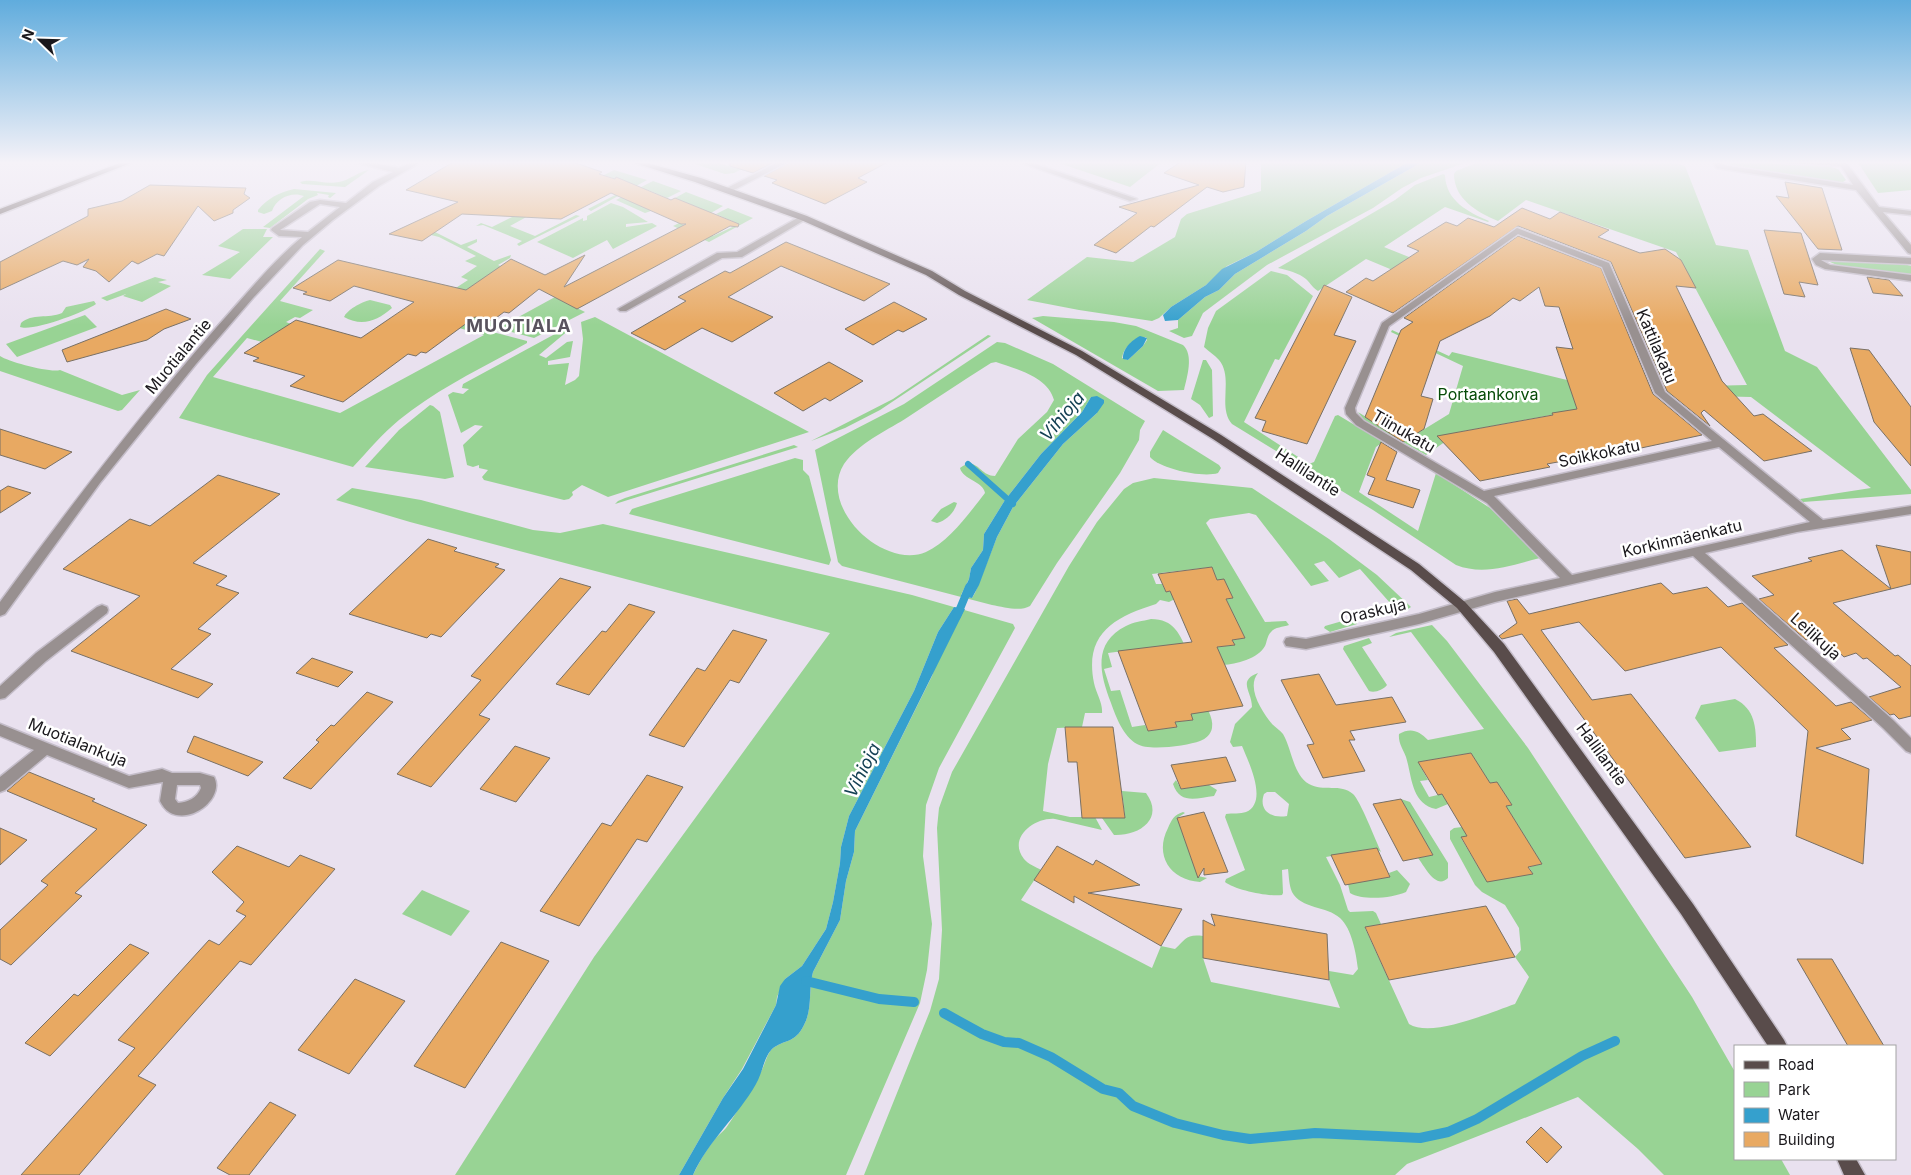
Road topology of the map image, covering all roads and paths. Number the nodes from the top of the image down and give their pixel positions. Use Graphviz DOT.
graph roads {
  1 [pos="296,216"];
  2 [pos="332,216"];
  3 [pos="798,216"];
  4 [pos="1882,216"];
  5 [pos="804,218"];
  6 [pos="1517,231"];
  7 [pos="308,235"];
  8 [pos="1911,251"];
  9 [pos="1911,261"];
  10 [pos="1911,278"];
  11 [pos="624,309"];
  12 [pos="1721,443"];
  13 [pos="1483,495"];
  14 [pos="1910,511"];
  15 [pos="1820,524"];
  16 [pos="1696,552"];
  17 [pos="1570,580"];
  18 [pos="1461,605"];
  19 [pos="102,610"];
  20 [pos="0,612"];
  21 [pos="1291,642"];
  22 [pos="0,694"];
  23 [pos="0,730"];
  24 [pos="1911,747"];
  25 [pos="46,748"];
  26 [pos="172,780"];
  27 [pos="0,786"];
  28 [pos="1777,1045"];
  29 [pos="1847,1160"];
  30 [pos="1855,1175"];
  1 -- 7 [label="street"];
  2 -- 7 [label="street, Muotialantie"];
  3 -- 5 [label="main road, Hallilantie"];
  4 -- 8 [label="street"];
  5 -- 11 [label="street"];
  5 -- 18 [label="main road, Hallilantie"];
  6 -- 12 [label="street, Kattilakatu"];
  6 -- 13 [label="street, Tiinukatu"];
  7 -- 20 [label="street, Muotialantie"];
  9 -- 10 [label="street"];
  12 -- 13 [label="street, Soikkokatu"];
  12 -- 15 [label="street, Kattilakatu"];
  13 -- 17 [label="street, Tiinukatu"];
  14 -- 15 [label="street, Korkinmäenkatu"];
  15 -- 16 [label="street, Korkinmäenkatu"];
  16 -- 17 [label="street, Korkinmäenkatu"];
  16 -- 24 [label="street, Leilikuja"];
  17 -- 18 [label="street, Korkinmäenkatu"];
  18 -- 21 [label="street, Oraskuja"];
  18 -- 28 [label="main road, Hallilantie"];
  19 -- 22 [label="street"];
  23 -- 25 [label="street, Muotialankuja"];
  25 -- 26 [label="street, Muotialankuja"];
  25 -- 27 [label="street"];
  29 -- 30 [label="main road"];
}
